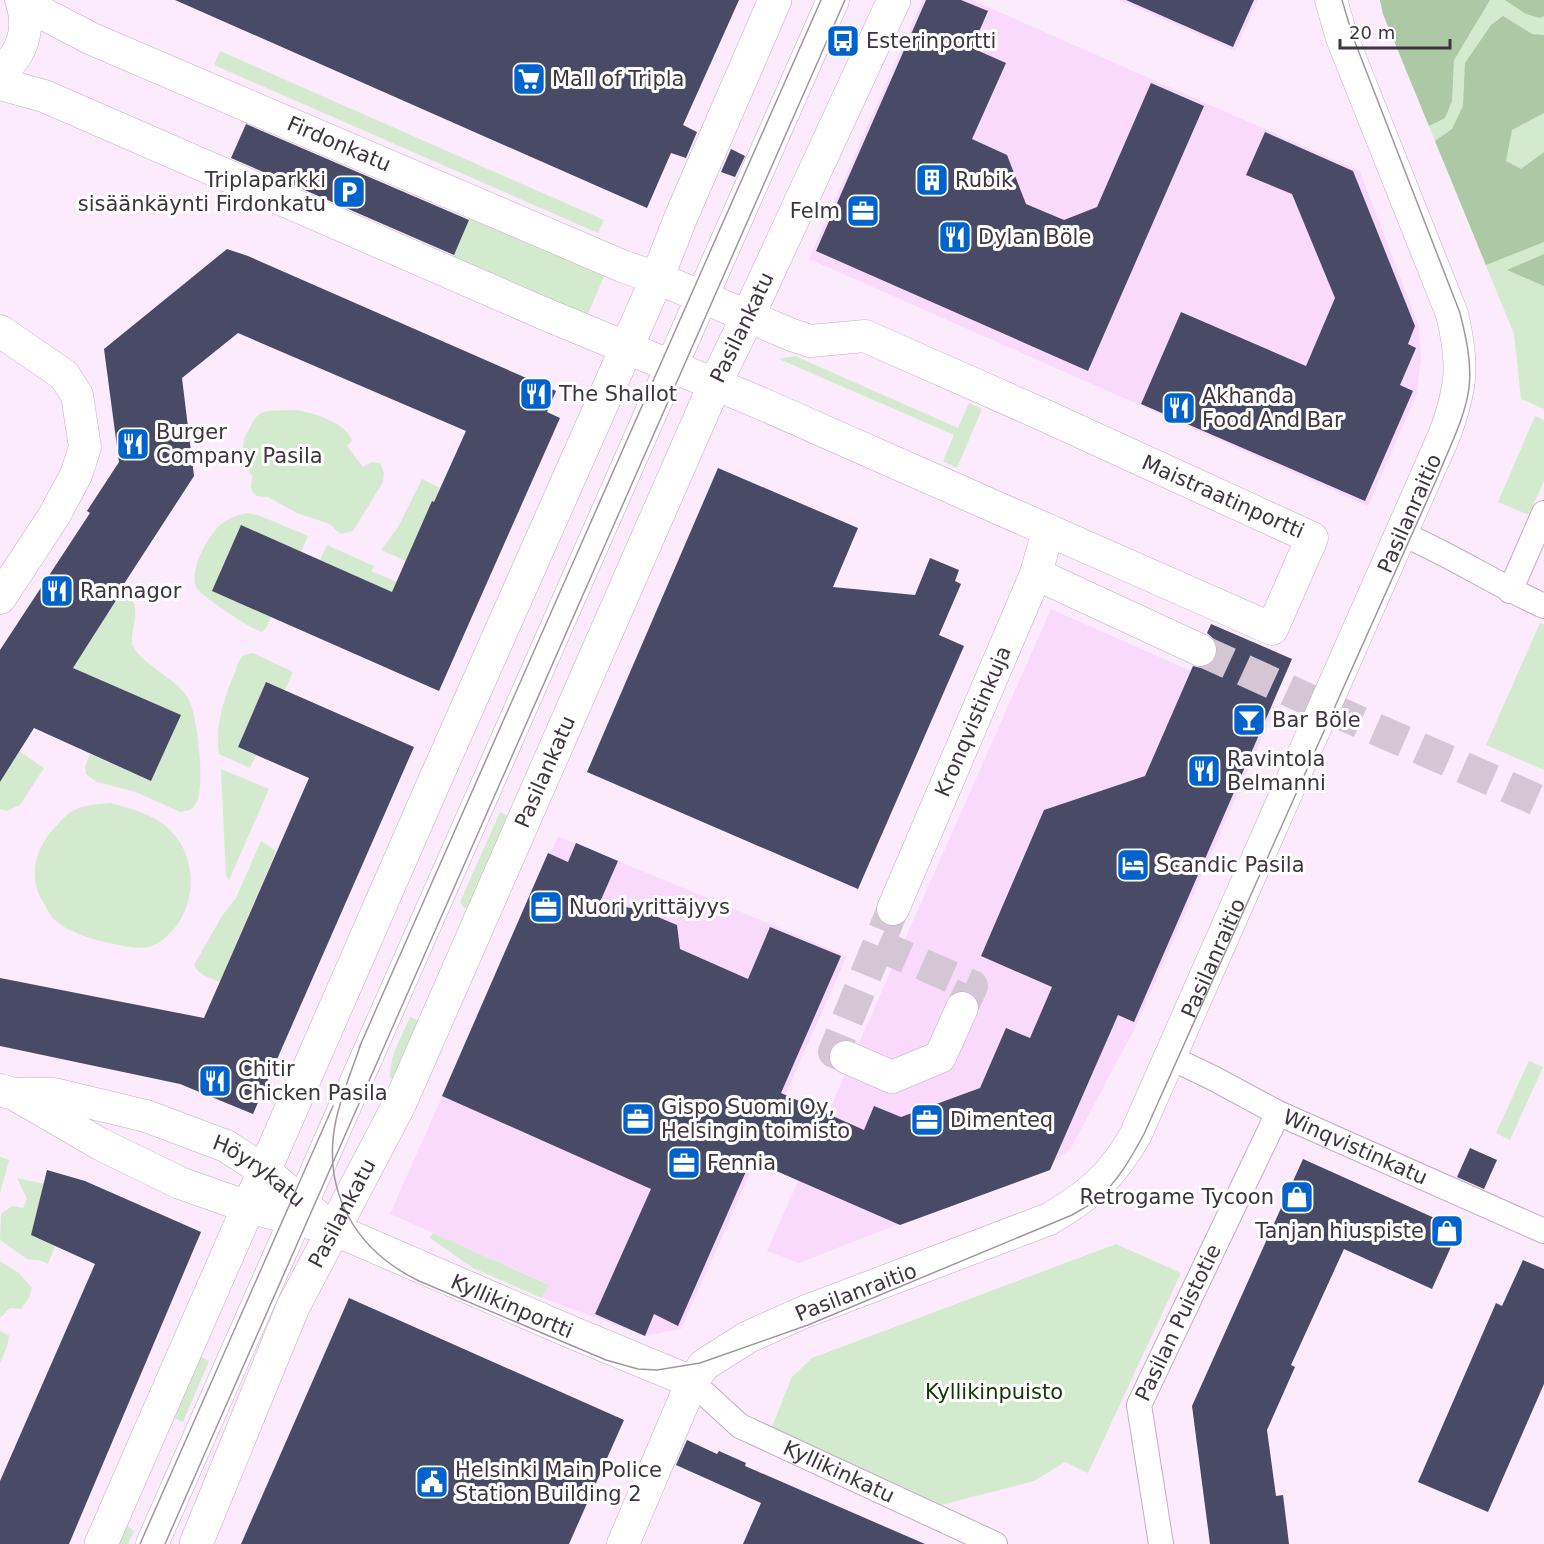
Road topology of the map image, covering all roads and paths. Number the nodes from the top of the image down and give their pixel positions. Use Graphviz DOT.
graph roads {
  1 [pos="21,0"];
  2 [pos="26,0"];
  3 [pos="775,0"];
  4 [pos="833,0"];
  5 [pos="894,0"];
  6 [pos="1330,0"];
  7 [pos="0,73"];
  8 [pos="0,84"];
  9 [pos="657,278"];
  10 [pos="702,297"];
  11 [pos="748,316"];
  12 [pos="0,331"];
  13 [pos="626,348"];
  14 [pos="673,367"];
  15 [pos="715,384"];
  16 [pos="1544,513"];
  17 [pos="1048,530"];
  18 [pos="1400,533"];
  19 [pos="1036,574"];
  20 [pos="1510,591"];
  21 [pos="0,598"];
  22 [pos="1544,606"];
  23 [pos="1200,650"];
  24 [pos="893,909"];
  25 [pos="962,1008"];
  26 [pos="846,1057"];
  27 [pos="1169,1057"];
  28 [pos="7,1092"];
  29 [pos="1278,1113"];
  30 [pos="265,1171"];
  31 [pos="248,1207"];
  32 [pos="298,1212"];
  33 [pos="333,1229"];
  34 [pos="1544,1231"];
  35 [pos="692,1382"];
  36 [pos="101,1544"];
  37 [pos="152,1544"];
  38 [pos="196,1544"];
  39 [pos="623,1544"];
  40 [pos="995,1544"];
  41 [pos="1161,1544"];
  1 -- 7 [label="street"];
  2 -- 9 [label="street, Firdonkatu"];
  3 -- 9 [label="street"];
  4 -- 10 [label="street, Pasilankatu"];
  5 -- 11 [label="street, Pasilankatu"];
  6 -- 18 [label="street, Pasilanraitio"];
  8 -- 13 [label="street"];
  9 -- 10 [label="street, Maistraatinportti"];
  9 -- 13 [label="street"];
  10 -- 11 [label="street, Maistraatinportti"];
  10 -- 14 [label="street, Pasilankatu"];
  11 -- 15 [label="street, Pasilankatu"];
  11 -- 17 [label="street, Maistraatinportti"];
  12 -- 21 [label="street"];
  13 -- 14 [label="street, Maistraatinportti"];
  13 -- 30 [label="street"];
  14 -- 15 [label="street, Maistraatinportti"];
  14 -- 32 [label="street, Pasilankatu"];
  15 -- 17 [label="street, Maistraatinportti"];
  15 -- 33 [label="street, Pasilankatu"];
  16 -- 20 [label="street"];
  17 -- 19 [label="street, Kronqvistinkuja"];
  18 -- 20 [label="street"];
  18 -- 27 [label="street, Pasilanraitio"];
  19 -- 23 [label="street"];
  19 -- 24 [label="street, Kronqvistinkuja"];
  20 -- 22 [label="street"];
  25 -- 26 [label="street"];
  27 -- 29 [label="street, Winqvistinkatu"];
  27 -- 35 [label="street, Pasilanraitio"];
  28 -- 30 [label="street, Höyrykatu"];
  28 -- 31 [label="street, Höyrykatu"];
  29 -- 34 [label="street, Winqvistinkatu"];
  29 -- 41 [label="street, Pasilan Puistotie"];
  30 -- 31 [label="street"];
  30 -- 32 [label="street, Höyrykatu"];
  31 -- 32 [label="street, Höyrykatu"];
  31 -- 36 [label="street"];
  32 -- 33 [label="street, Höyrykatu"];
  32 -- 37 [label="street, Pasilankatu"];
  33 -- 35 [label="street, Kyllikinportti"];
  33 -- 38 [label="street, Pasilankatu"];
  35 -- 39 [label="street, Pasilanraitio"];
  35 -- 40 [label="street, Kyllikinkatu"];
}
